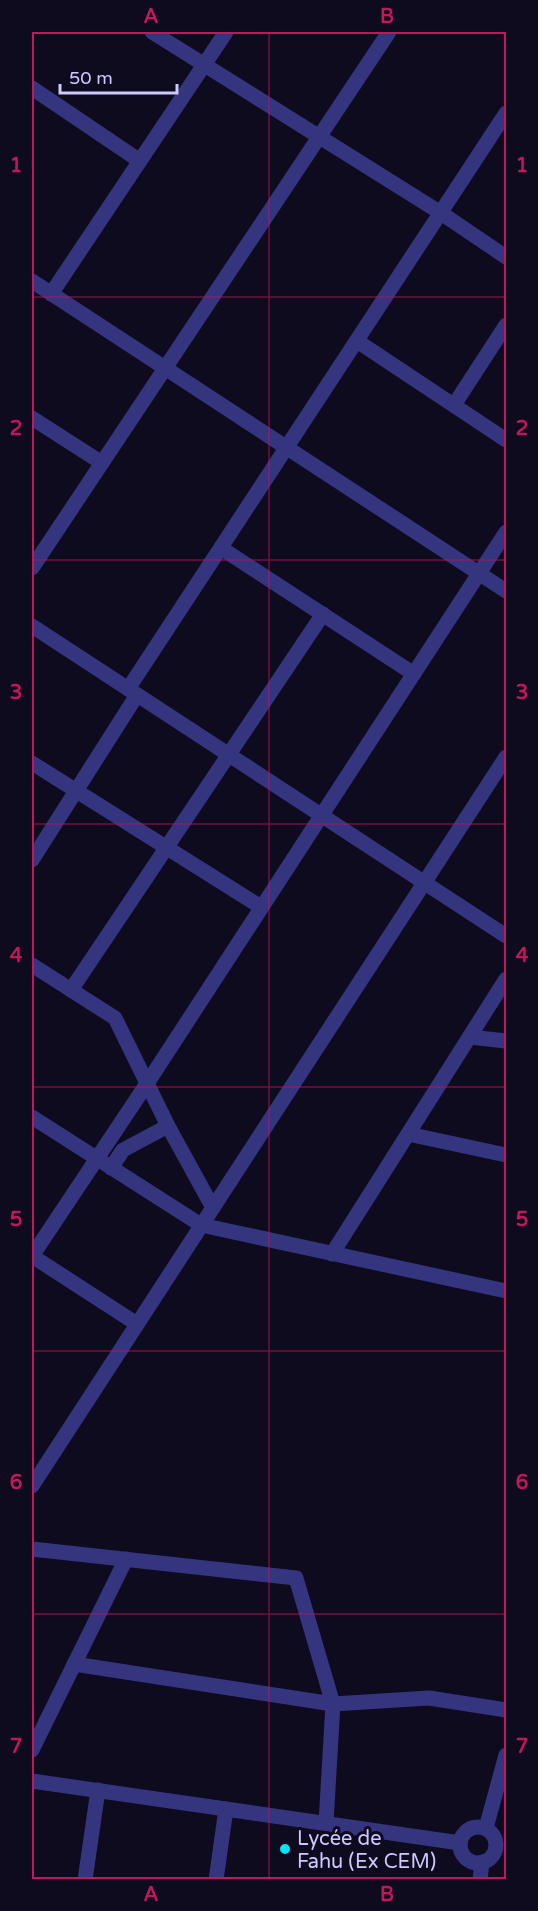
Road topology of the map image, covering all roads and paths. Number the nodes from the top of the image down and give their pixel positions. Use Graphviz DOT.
graph roads {
  1 [pos="152,32"];
  2 [pos="226,32"];
  3 [pos="389,32"];
  4 [pos="204,64"];
  5 [pos="32,88"];
  6 [pos="506,115"];
  7 [pos="319,137"];
  8 [pos="140,161"];
  9 [pos="441,213"];
  10 [pos="507,257"];
  11 [pos="32,281"];
  12 [pos="51,294"];
  13 [pos="507,325"];
  14 [pos="357,341"];
  15 [pos="165,368"];
  16 [pos="454,405"];
  17 [pos="32,418"];
  18 [pos="507,440"];
  19 [pos="287,447"];
  20 [pos="102,463"];
  21 [pos="507,532"];
  22 [pos="221,548"];
  23 [pos="32,565"];
  24 [pos="480,573"];
  25 [pos="507,591"];
  26 [pos="323,615"];
  27 [pos="32,626"];
  28 [pos="414,674"];
  29 [pos="133,692"];
  30 [pos="229,755"];
  31 [pos="505,761"];
  32 [pos="32,763"];
  33 [pos="76,790"];
  34 [pos="321,815"];
  35 [pos="167,848"];
  36 [pos="32,860"];
  37 [pos="424,883"];
  38 [pos="261,907"];
  39 [pos="507,936"];
  40 [pos="32,965"];
  41 [pos="507,979"];
  42 [pos="71,990"];
  43 [pos="470,1037"];
  44 [pos="507,1041"];
  45 [pos="148,1082"];
  46 [pos="32,1117"];
  47 [pos="168,1126"];
  48 [pos="408,1134"];
  49 [pos="507,1155"];
  50 [pos="96,1158"];
  51 [pos="111,1168"];
  52 [pos="213,1208"];
  53 [pos="201,1225"];
  54 [pos="332,1254"];
  55 [pos="32,1256"];
  56 [pos="507,1291"];
  57 [pos="137,1324"];
  58 [pos="32,1486"];
  59 [pos="32,1549"];
  60 [pos="126,1559"];
  61 [pos="74,1664"];
  62 [pos="333,1704"];
  63 [pos="507,1710"];
  64 [pos="32,1750"];
  65 [pos="507,1755"];
  66 [pos="32,1781"];
  67 [pos="98,1790"];
  68 [pos="226,1809"];
  69 [pos="326,1823"];
  70 [pos="486,1828"];
  71 [pos="460,1843"];
  72 [pos="482,1862"];
  73 [pos="85,1880"];
  74 [pos="216,1880"];
  75 [pos="480,1880"];
  1 -- 4 [label="street"];
  2 -- 4 [label="street"];
  3 -- 7 [label="street"];
  4 -- 7 [label="street"];
  4 -- 8 [label="street"];
  5 -- 8 [label="street"];
  6 -- 9 [label="street"];
  7 -- 9 [label="street"];
  7 -- 15 [label="street"];
  8 -- 12 [label="street"];
  9 -- 10 [label="street"];
  9 -- 14 [label="street"];
  11 -- 12 [label="street"];
  12 -- 15 [label="street"];
  13 -- 16 [label="street"];
  14 -- 16 [label="street"];
  14 -- 19 [label="street"];
  15 -- 19 [label="street"];
  15 -- 20 [label="street"];
  16 -- 18 [label="street"];
  17 -- 20 [label="street"];
  19 -- 22 [label="street"];
  19 -- 24 [label="street"];
  20 -- 23 [label="street"];
  21 -- 24 [label="street"];
  22 -- 26 [label="street"];
  22 -- 29 [label="street"];
  24 -- 25 [label="street"];
  24 -- 28 [label="street"];
  26 -- 28 [label="street"];
  26 -- 30 [label="street"];
  27 -- 29 [label="street"];
  28 -- 34 [label="street"];
  29 -- 30 [label="street"];
  29 -- 33 [label="street"];
  30 -- 34 [label="street"];
  30 -- 35 [label="street"];
  31 -- 37 [label="street"];
  32 -- 33 [label="street"];
  33 -- 35 [label="street"];
  33 -- 36 [label="street"];
  34 -- 37 [label="street"];
  34 -- 38 [label="street"];
  35 -- 38 [label="street"];
  35 -- 42 [label="street"];
  37 -- 39 [label="street"];
  37 -- 52 [label="street"];
  38 -- 45 [label="street"];
  40 -- 42 [label="street"];
  41 -- 43 [label="street"];
  42 -- 45 [label="street"];
  43 -- 44 [label="street"];
  43 -- 48 [label="street"];
  45 -- 47 [label="street"];
  45 -- 50 [label="street"];
  46 -- 50 [label="street"];
  47 -- 51 [label="street"];
  47 -- 52 [label="street"];
  48 -- 49 [label="street"];
  48 -- 54 [label="street"];
  50 -- 51 [label="street"];
  50 -- 55 [label="street"];
  51 -- 53 [label="street"];
  52 -- 53 [label="street"];
  53 -- 54 [label="street"];
  53 -- 57 [label="street"];
  54 -- 56 [label="street"];
  55 -- 57 [label="street"];
  57 -- 58 [label="street"];
  59 -- 60 [label="street"];
  60 -- 61 [label="street"];
  60 -- 62 [label="street"];
  61 -- 62 [label="street"];
  61 -- 64 [label="street"];
  62 -- 63 [label="street"];
  62 -- 69 [label="street"];
  65 -- 70 [label="street"];
  66 -- 67 [label="street"];
  67 -- 68 [label="street"];
  67 -- 73 [label="street"];
  68 -- 69 [label="street"];
  68 -- 74 [label="street"];
  69 -- 71 [label="street"];
  70 -- 71 [label="street"];
  70 -- 72 [label="street"];
  71 -- 72 [label="street"];
  72 -- 75 [label="street"];
}
